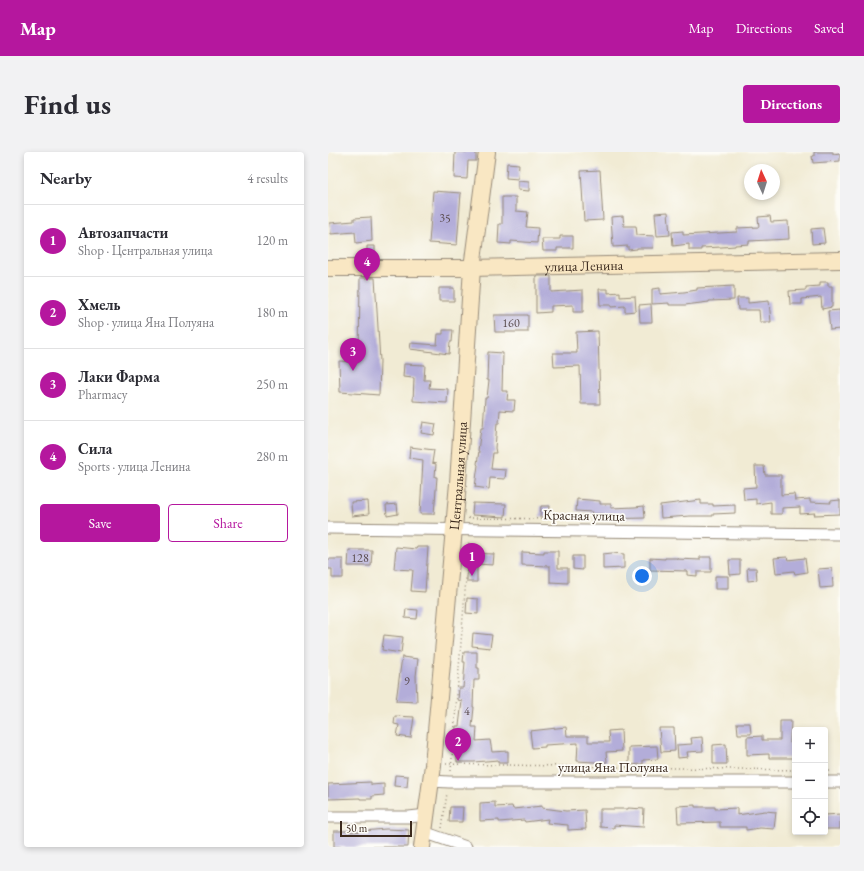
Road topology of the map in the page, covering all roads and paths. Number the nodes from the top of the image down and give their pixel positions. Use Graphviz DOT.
graph roads {
  1 [pos="487,152"];
  2 [pos="840,260"];
  3 [pos="328,268"];
  4 [pos="472,268"];
  5 [pos="469,523"];
  6 [pos="328,528"];
  7 [pos="454,529"];
  8 [pos="840,534"];
  9 [pos="452,764"];
  10 [pos="433,765"];
  11 [pos="792,770"];
  12 [pos="431,781"];
  13 [pos="449,782"];
  14 [pos="792,782"];
  15 [pos="828,782"];
  16 [pos="840,782"];
  17 [pos="426,815"];
  18 [pos="328,817"];
  19 [pos="440,838"];
  20 [pos="423,839"];
  21 [pos="466,847"];
  1 -- 4 [label="street, Центральная улица"];
  2 -- 4 [label="street, улица Ленина"];
  3 -- 4 [label="street, улица Ленина"];
  4 -- 7 [label="street, Центральная улица"];
  5 -- 7 [label="street, Красная улица"];
  5 -- 8 [label="street, Красная улица"];
  5 -- 9 [label="path"];
  6 -- 7 [label="street, Красная улица"];
  7 -- 10 [label="street, Центральная улица"];
  9 -- 10 [label="path"];
  9 -- 11 [label="path"];
  9 -- 13 [label="path"];
  10 -- 12 [label="street, Центральная улица"];
  12 -- 13 [label="street, улица Яна Полуяна"];
  12 -- 17 [label="street, Центральная улица"];
  13 -- 14 [label="street, улица Яна Полуяна"];
  13 -- 19 [label="path"];
  15 -- 16 [label="street"];
  17 -- 18 [label="street"];
  17 -- 20 [label="street, Центральная улица"];
  19 -- 20 [label="street"];
  19 -- 21 [label="street"];
}
